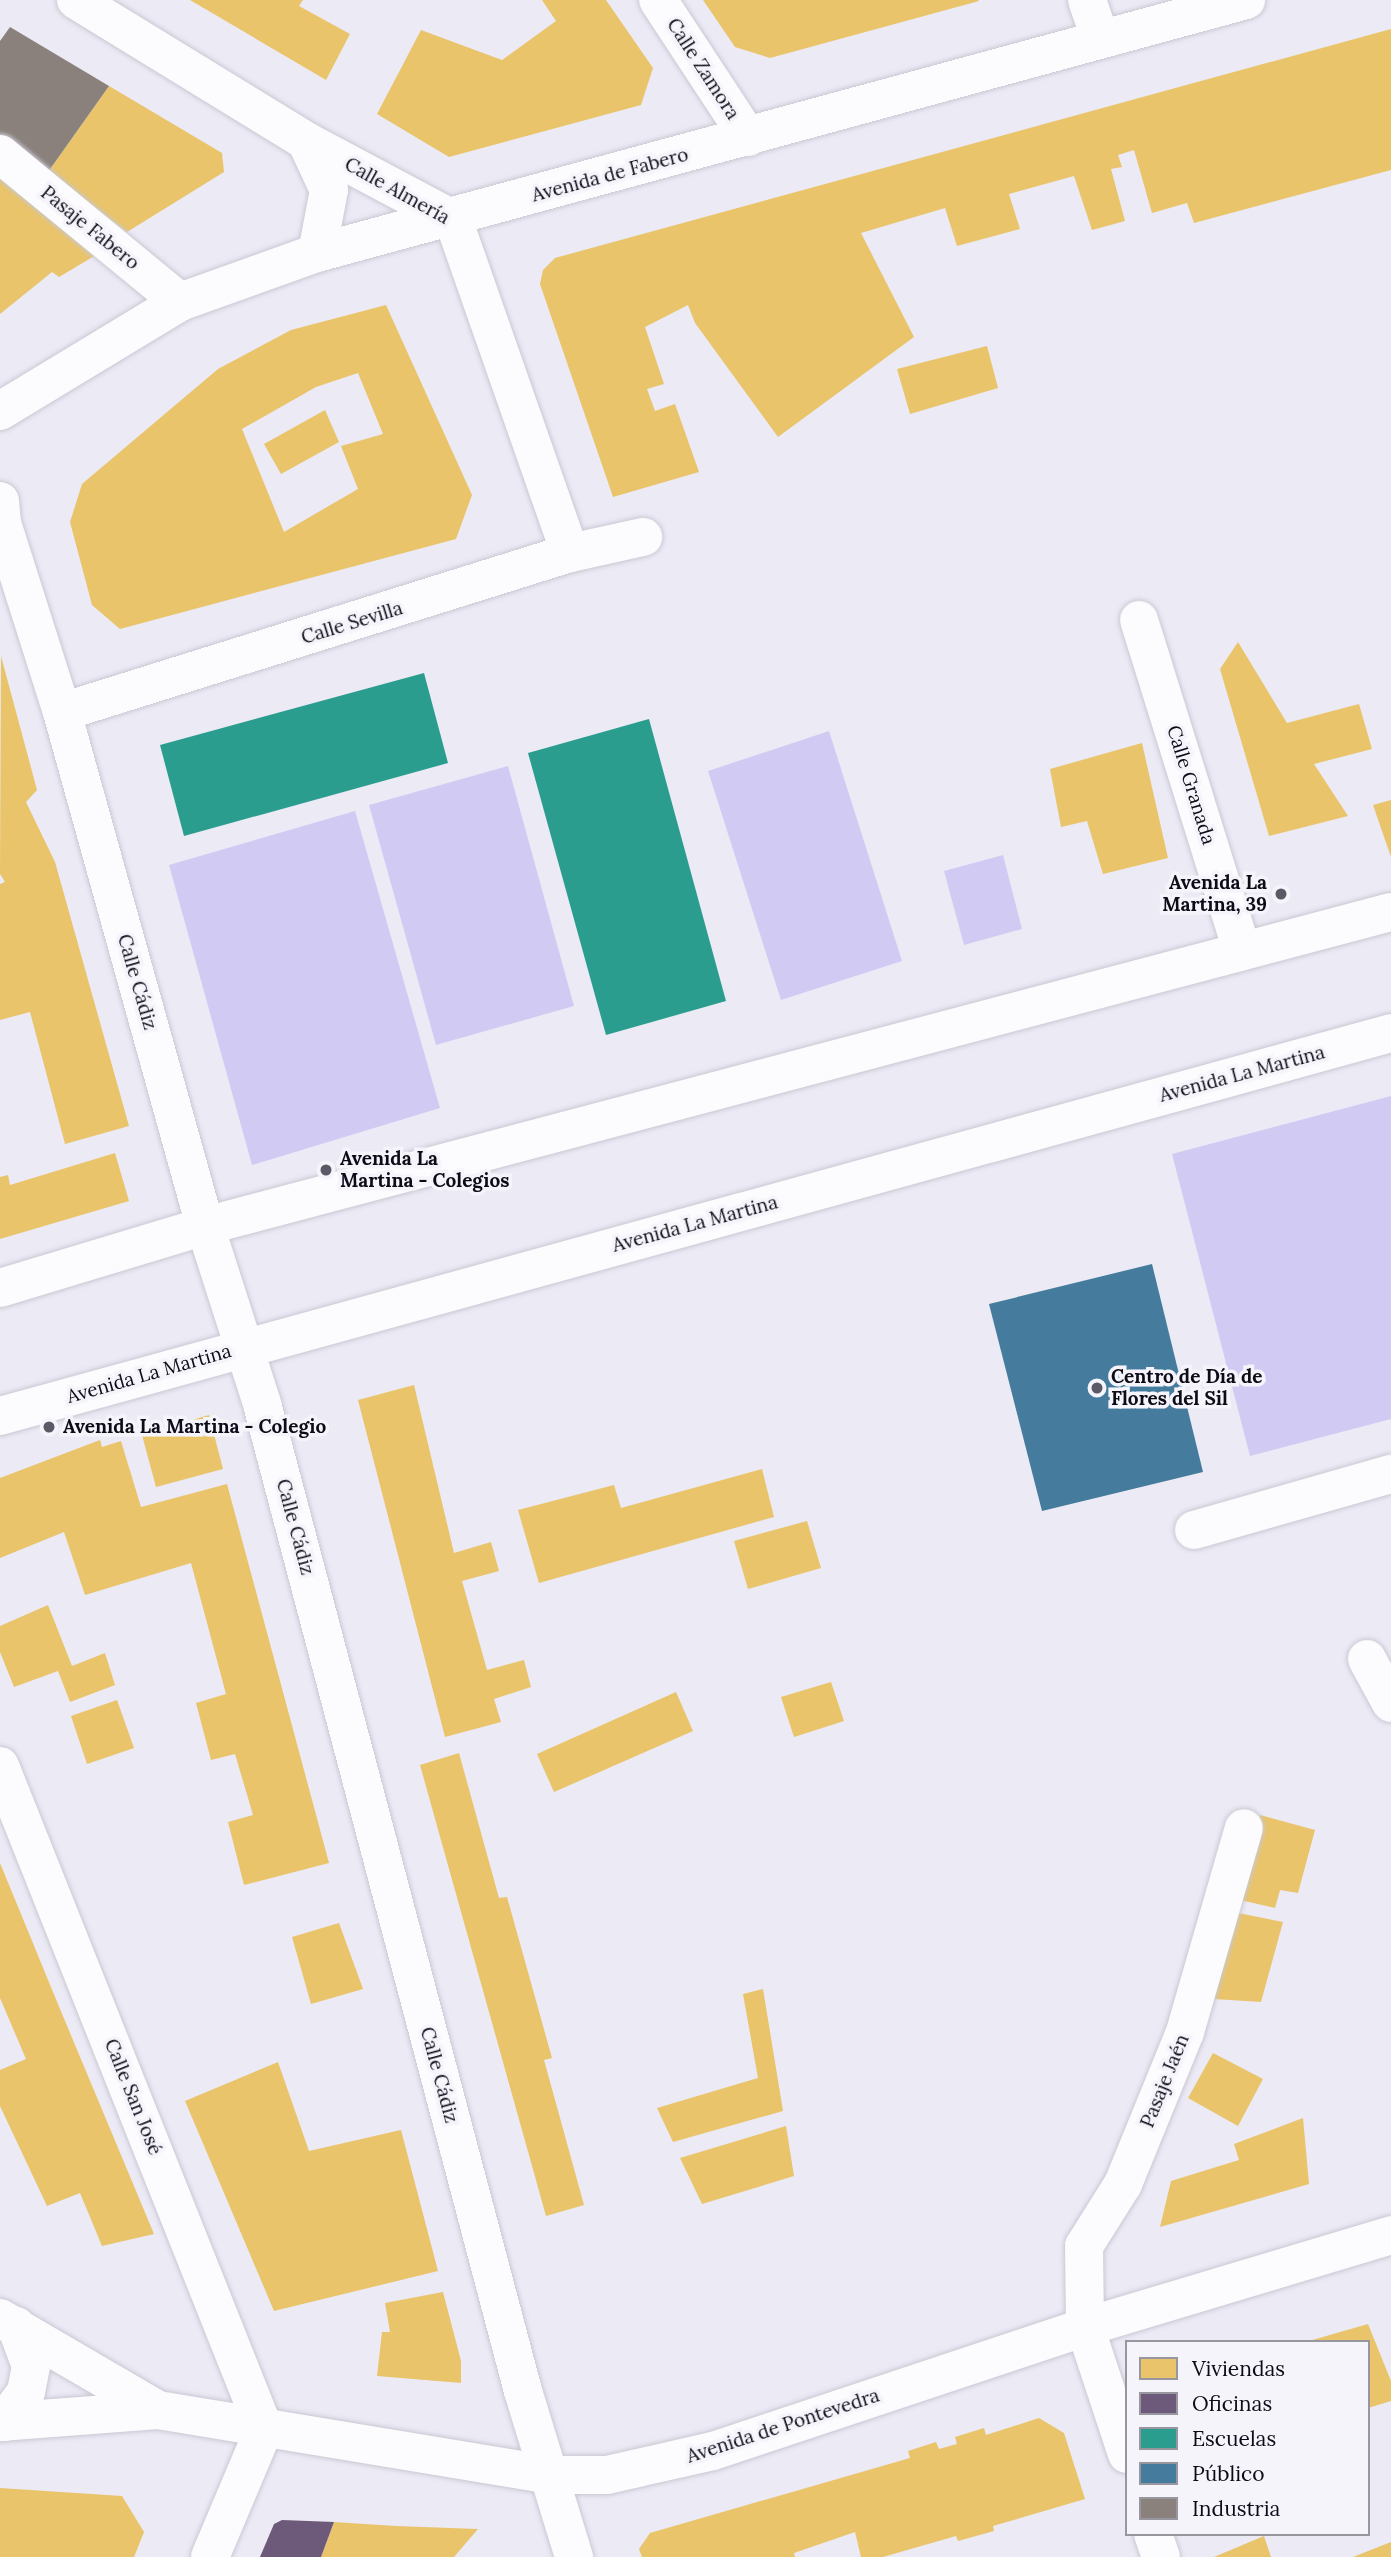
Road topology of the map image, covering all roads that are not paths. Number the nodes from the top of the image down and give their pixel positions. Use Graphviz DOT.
graph roads {
  1 [pos="76,0"];
  2 [pos="658,0"];
  3 [pos="1087,0"];
  4 [pos="1246,0"];
  5 [pos="1100,37"];
  6 [pos="748,138"];
  7 [pos="306,141"];
  8 [pos="0,154"];
  9 [pos="453,219"];
  10 [pos="317,253"];
  11 [pos="180,302"];
  12 [pos="0,411"];
  13 [pos="0,501"];
  14 [pos="643,537"];
  15 [pos="570,554"];
  16 [pos="1139,620"];
  17 [pos="62,712"];
  18 [pos="1391,912"];
  19 [pos="1242,951"];
  20 [pos="1391,1033"];
  21 [pos="205,1226"];
  22 [pos="0,1288"];
  23 [pos="244,1348"];
  24 [pos="0,1416"];
  25 [pos="1391,1474"];
  26 [pos="1194,1530"];
  27 [pos="1367,1659"];
  28 [pos="1391,1703"];
  29 [pos="0,1766"];
  30 [pos="1244,1828"];
  31 [pos="1391,2235"];
  32 [pos="8,2322"];
  33 [pos="1085,2327"];
  34 [pos="158,2410"];
  35 [pos="2,2422"];
  36 [pos="264,2429"];
  37 [pos="1125,2448"];
  38 [pos="550,2475"];
  39 [pos="1154,2536"];
  40 [pos="210,2557"];
  41 [pos="574,2557"];
  42 [pos="1161,2557"];
  1 -- 7 [label="street, Calle Almería"];
  2 -- 6 [label="street, Calle Zamora"];
  3 -- 5 [label="street"];
  4 -- 5 [label="street, Avenida de Fabero"];
  5 -- 6 [label="street, Avenida de Fabero"];
  6 -- 9 [label="street, Avenida de Fabero"];
  7 -- 9 [label="street, Calle Almería"];
  7 -- 10 [label="street"];
  8 -- 11 [label="street, Pasaje Fabero"];
  9 -- 10 [label="street, Avenida de Fabero"];
  9 -- 15 [label="street, Calle Almería"];
  10 -- 11 [label="street, Avenida de Fabero"];
  11 -- 12 [label="street, Avenida de Fabero"];
  13 -- 17 [label="street, Calle Cádiz"];
  14 -- 15 [label="street, Calle Sevilla"];
  15 -- 17 [label="street, Calle Sevilla"];
  16 -- 19 [label="street, Calle Granada"];
  17 -- 21 [label="street, Calle Cádiz"];
  18 -- 19 [label="street"];
  19 -- 21 [label="street"];
  20 -- 23 [label="street, Avenida La Martina"];
  21 -- 22 [label="street"];
  21 -- 23 [label="street, Calle Cádiz"];
  23 -- 24 [label="street, Avenida La Martina"];
  23 -- 38 [label="street, Calle Cádiz"];
  25 -- 26 [label="street"];
  27 -- 28 [label="street"];
  29 -- 36 [label="street, Calle San José"];
  30 -- 33 [label="street, Pasaje Jaén"];
  31 -- 33 [label="street, Avenida de Pontevedra"];
  32 -- 34 [label="street, Avenida de Pontevedra"];
  32 -- 35 [label="street, Avenida de Pontevedra"];
  33 -- 37 [label="street, Pasaje Jaén"];
  33 -- 38 [label="street, Avenida de Pontevedra"];
  34 -- 35 [label="street, Avenida de Pontevedra"];
  34 -- 36 [label="street, Avenida de Pontevedra"];
  36 -- 38 [label="street, Avenida de Pontevedra"];
  36 -- 40 [label="street"];
  38 -- 41 [label="street, Calle Cádiz"];
  39 -- 42 [label="street"];
}
